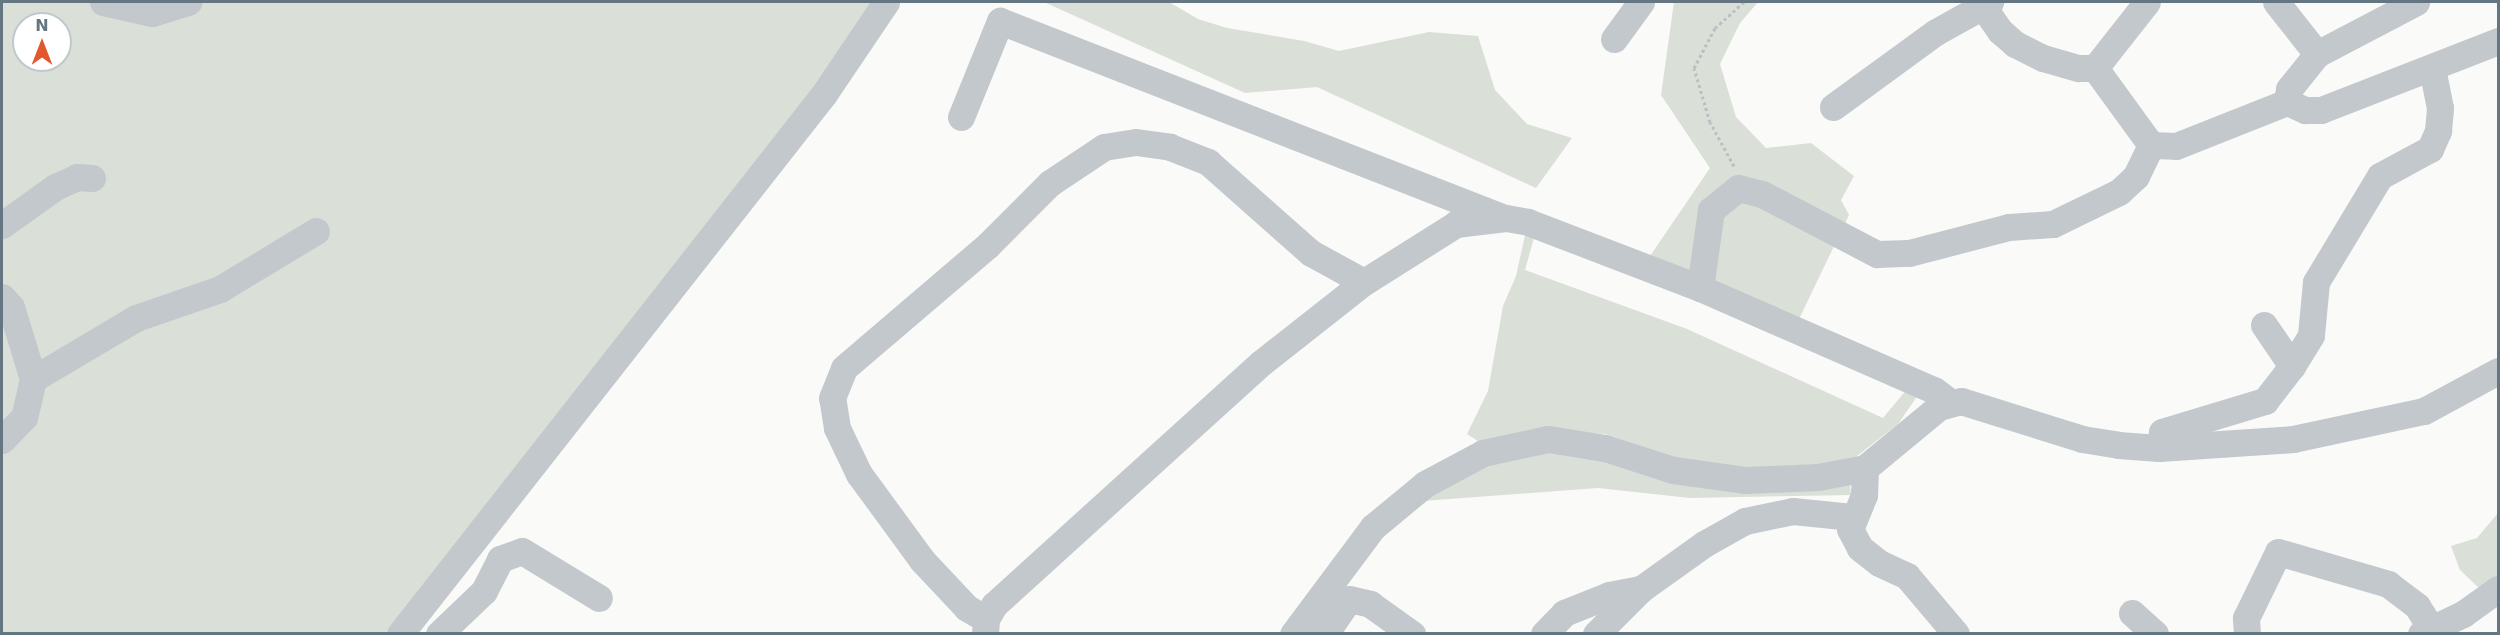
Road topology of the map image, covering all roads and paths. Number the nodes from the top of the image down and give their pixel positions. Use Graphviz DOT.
graph roads {
  1 [pos="103,2"];
  2 [pos="188,2"];
  3 [pos="886,2"];
  4 [pos="1641,2"];
  5 [pos="1744,2"];
  6 [pos="2147,2"];
  7 [pos="2276,2"];
  8 [pos="2416,2"];
  9 [pos="1987,5"];
  10 [pos="1614,39"];
  11 [pos="2499,41"];
  12 [pos="2317,54"];
  13 [pos="2096,68"];
  14 [pos="2432,68"];
  15 [pos="2287,102"];
  16 [pos="1833,107"];
  17 [pos="961,117"];
  18 [pos="2151,145"];
  19 [pos="92,178"];
  20 [pos="1738,188"];
  21 [pos="1517,220"];
  22 [pos="2,225"];
  23 [pos="316,231"];
  24 [pos="1364,282"];
  25 [pos="1700,288"];
  26 [pos="2,297"];
  27 [pos="2264,325"];
  28 [pos="2292,366"];
  29 [pos="2499,371"];
  30 [pos="33,380"];
  31 [pos="1950,402"];
  32 [pos="2,440"];
  33 [pos="2159,448"];
  34 [pos="1865,468"];
  35 [pos="1852,517"];
  36 [pos="1641,589"];
  37 [pos="2499,589"];
  38 [pos="599,598"];
  39 [pos="2132,614"];
  40 [pos="985,626"];
  41 [pos="2438,628"];
  42 [pos="400,633"];
  43 [pos="439,633"];
  44 [pos="1293,633"];
  45 [pos="1325,633"];
  46 [pos="1412,633"];
  47 [pos="1544,633"];
  48 [pos="1596,633"];
  49 [pos="1956,633"];
  50 [pos="2155,633"];
  51 [pos="2247,633"];
  1 -- 2 [label="street"];
  3 -- 42 [label="street"];
  4 -- 10 [label="street"];
  5 -- 20 [label="path"];
  6 -- 13 [label="street"];
  7 -- 12 [label="street"];
  8 -- 12 [label="street"];
  9 -- 13 [label="street"];
  9 -- 16 [label="street"];
  11 -- 14 [label="street"];
  12 -- 15 [label="street"];
  13 -- 18 [label="street"];
  14 -- 15 [label="street"];
  14 -- 28 [label="street"];
  15 -- 18 [label="street"];
  17 -- 21 [label="street"];
  18 -- 20 [label="street"];
  19 -- 22 [label="street"];
  20 -- 25 [label="street"];
  21 -- 24 [label="street"];
  21 -- 25 [label="street"];
  23 -- 30 [label="street"];
  24 -- 40 [label="street"];
  24 -- 40 [label="street"];
  25 -- 31 [label="street"];
  26 -- 30 [label="street"];
  27 -- 28 [label="street"];
  28 -- 33 [label="street"];
  29 -- 33 [label="street"];
  30 -- 32 [label="street"];
  31 -- 33 [label="street"];
  31 -- 34 [label="street"];
  34 -- 35 [label="street"];
  34 -- 44 [label="street"];
  35 -- 36 [label="street"];
  35 -- 49 [label="street"];
  36 -- 47 [label="street"];
  36 -- 48 [label="street"];
  37 -- 41 [label="street"];
  38 -- 43 [label="street"];
  39 -- 50 [label="street"];
  41 -- 51 [label="street"];
  45 -- 46 [label="street"];
}
